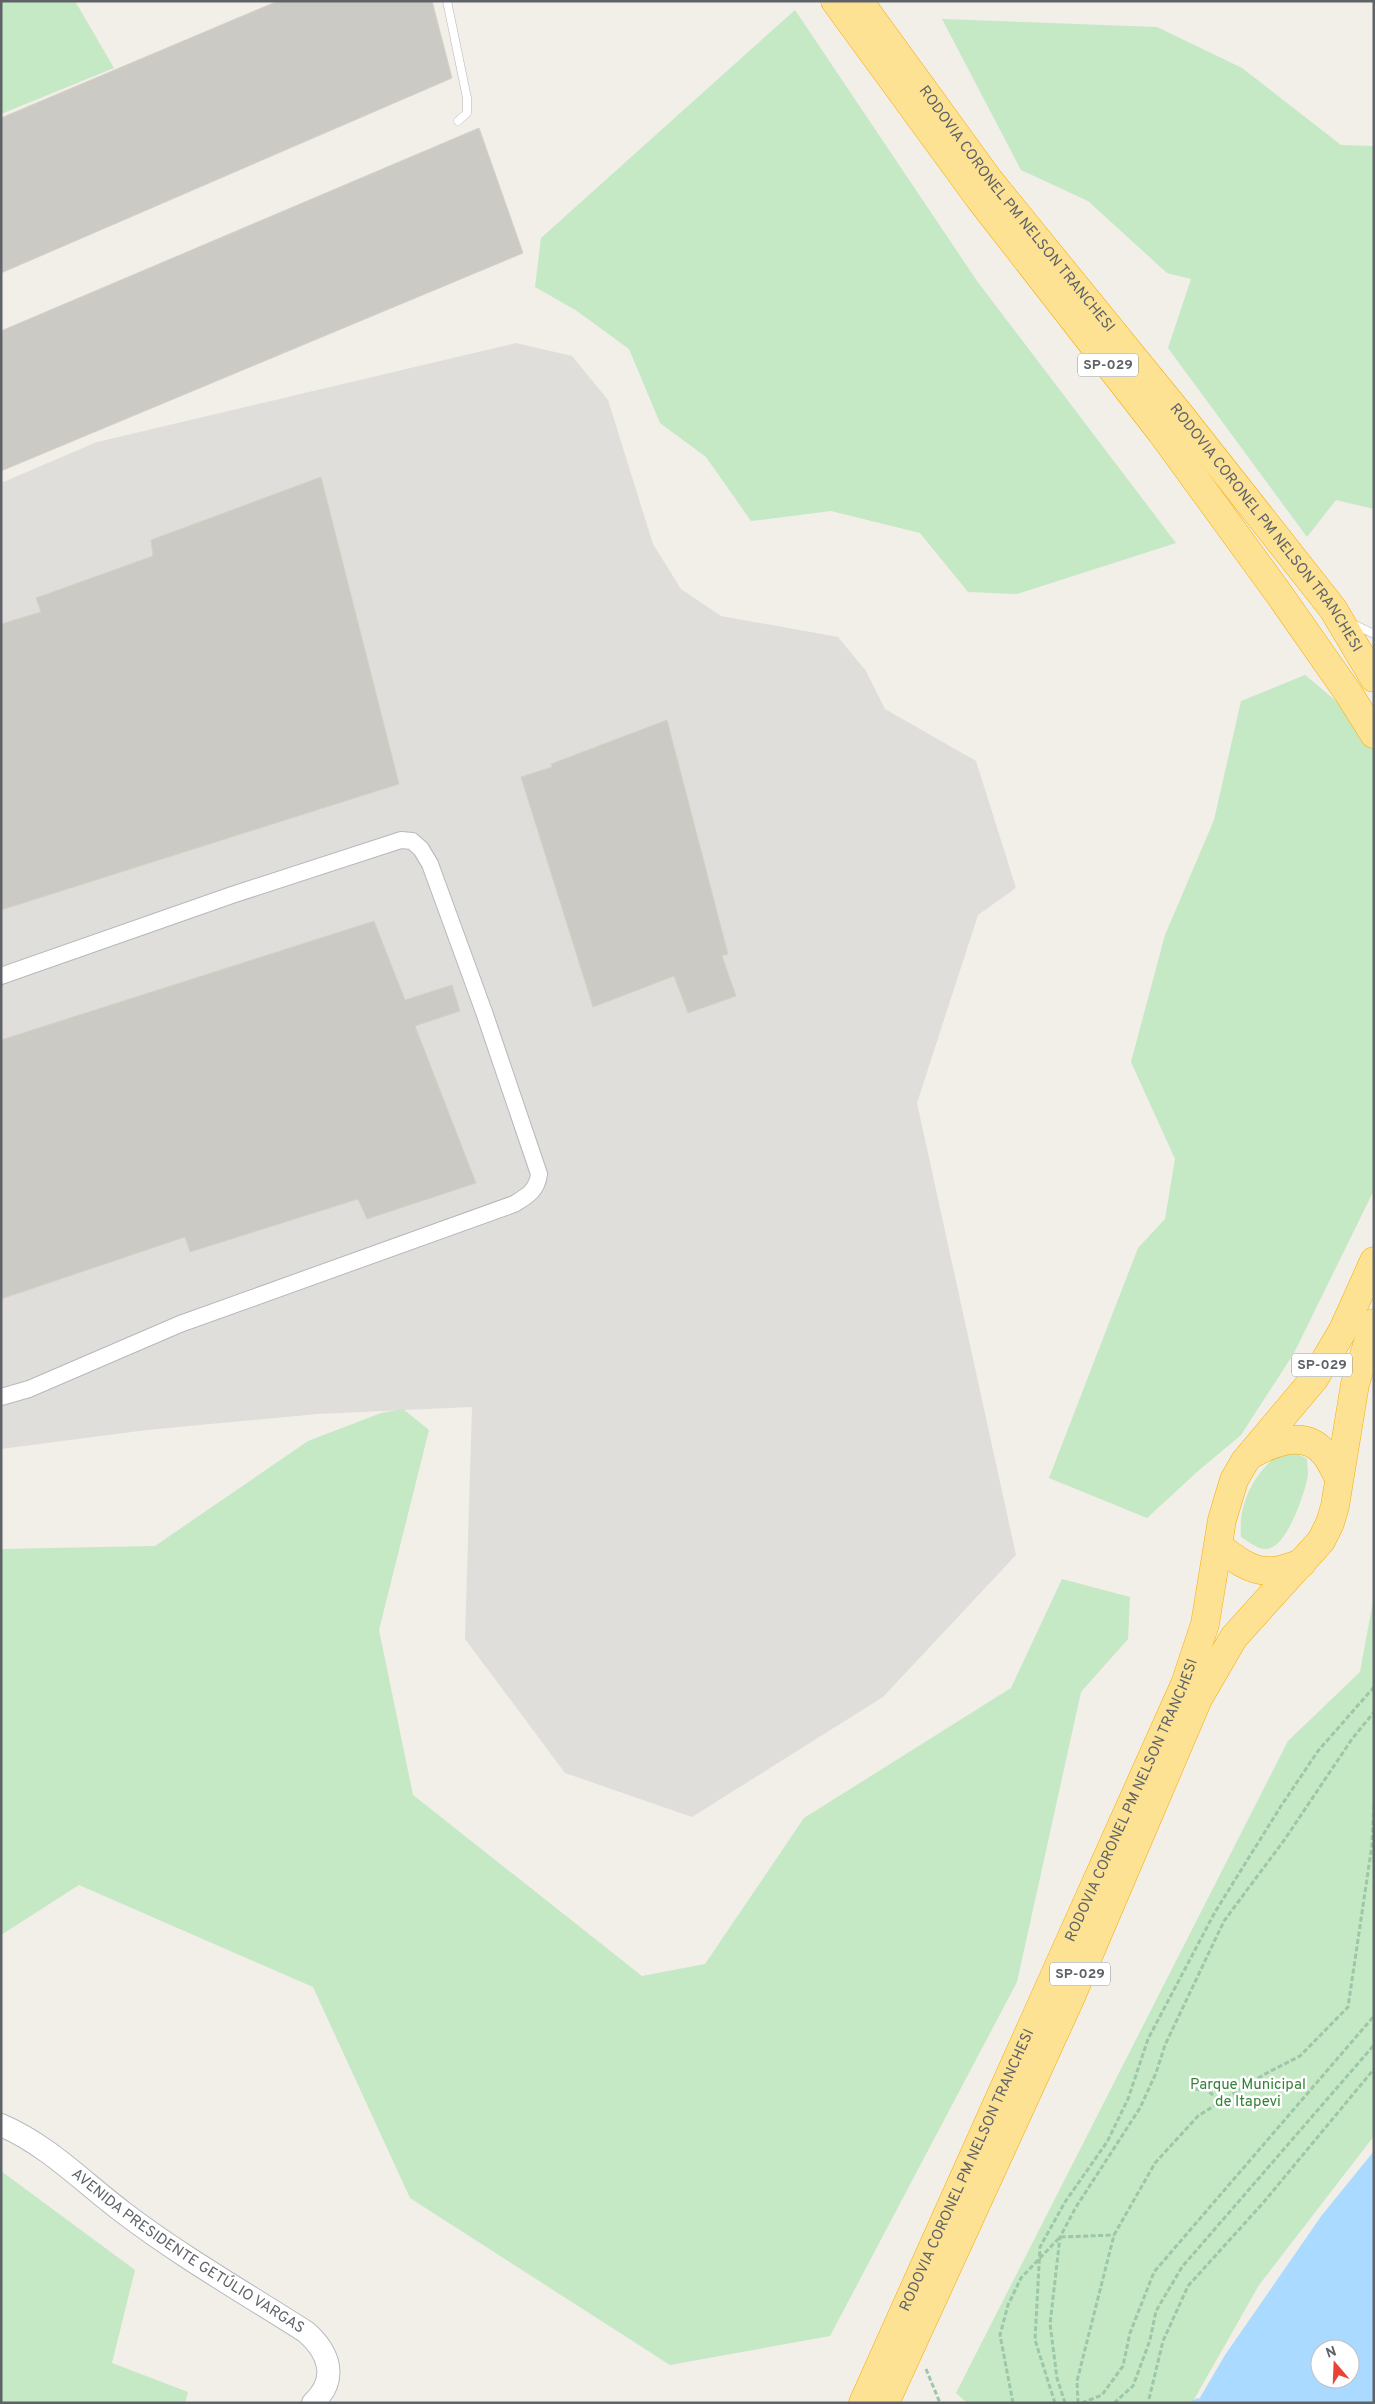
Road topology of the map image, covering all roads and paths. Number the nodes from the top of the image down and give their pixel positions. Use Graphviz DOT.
graph roads {
  1 [pos="447,1"];
  2 [pos="835,1"];
  3 [pos="859,1"];
  4 [pos="458,121"];
  5 [pos="1338,618"];
  6 [pos="1374,634"];
  7 [pos="1374,678"];
  8 [pos="1374,734"];
  9 [pos="1,976"];
  10 [pos="1374,1261"];
  11 [pos="1374,1322"];
  12 [pos="1,1397"];
  13 [pos="1250,1455"];
  14 [pos="1339,1478"];
  15 [pos="1219,1546"];
  16 [pos="1302,1563"];
  17 [pos="1374,1686"];
  18 [pos="1374,1712"];
  19 [pos="1374,1802"];
  20 [pos="1374,2016"];
  21 [pos="1374,2045"];
  22 [pos="1374,2069"];
  23 [pos="1195,2089"];
  24 [pos="1221,2102"];
  25 [pos="1,2125"];
  26 [pos="1114,2236"];
  27 [pos="1060,2237"];
  28 [pos="1040,2257"];
  29 [pos="1148,2399"];
  30 [pos="313,2403"];
  31 [pos="864,2403"];
  32 [pos="884,2403"];
  33 [pos="1013,2403"];
  34 [pos="1055,2403"];
  35 [pos="1066,2403"];
  36 [pos="1078,2403"];
  37 [pos="1082,2403"];
  38 [pos="1114,2403"];
  1 -- 4 [label="lane"];
  2 -- 8 [label="highway, RODOVIA CORONEL PM NELSON TRANCHESI / SP-029"];
  3 -- 5 [label="highway, RODOVIA CORONEL PM NELSON TRANCHESI / SP-029"];
  5 -- 6 [label="lane"];
  5 -- 7 [label="highway, RODOVIA CORONEL PM NELSON TRANCHESI / SP-029"];
  9 -- 12 [label="street"];
  10 -- 13 [label="highway, RODOVIA CORONEL PM NELSON TRANCHESI / SP-029"];
  11 -- 14 [label="highway, RODOVIA CORONEL PM NELSON TRANCHESI / SP-029"];
  13 -- 14 [label="highway, SP-029"];
  13 -- 15 [label="highway, RODOVIA CORONEL PM NELSON TRANCHESI / SP-029"];
  14 -- 16 [label="highway, RODOVIA CORONEL PM NELSON TRANCHESI / SP-029"];
  15 -- 16 [label="highway"];
  15 -- 31 [label="highway, RODOVIA CORONEL PM NELSON TRANCHESI / SP-029"];
  16 -- 32 [label="highway, RODOVIA CORONEL PM NELSON TRANCHESI / SP-029"];
  17 -- 28 [label="path"];
  18 -- 27 [label="path"];
  19 -- 24 [label="path"];
  20 -- 37 [label="path"];
  21 -- 38 [label="path"];
  22 -- 29 [label="path"];
  23 -- 24 [label="path"];
  24 -- 26 [label="path"];
  25 -- 30 [label="street, AVENIDA PRESIDENTE GETÚLIO VARGAS"];
  26 -- 27 [label="path"];
  26 -- 36 [label="path"];
  27 -- 28 [label="path"];
  27 -- 35 [label="path"];
  28 -- 33 [label="path"];
  28 -- 34 [label="path"];
}
